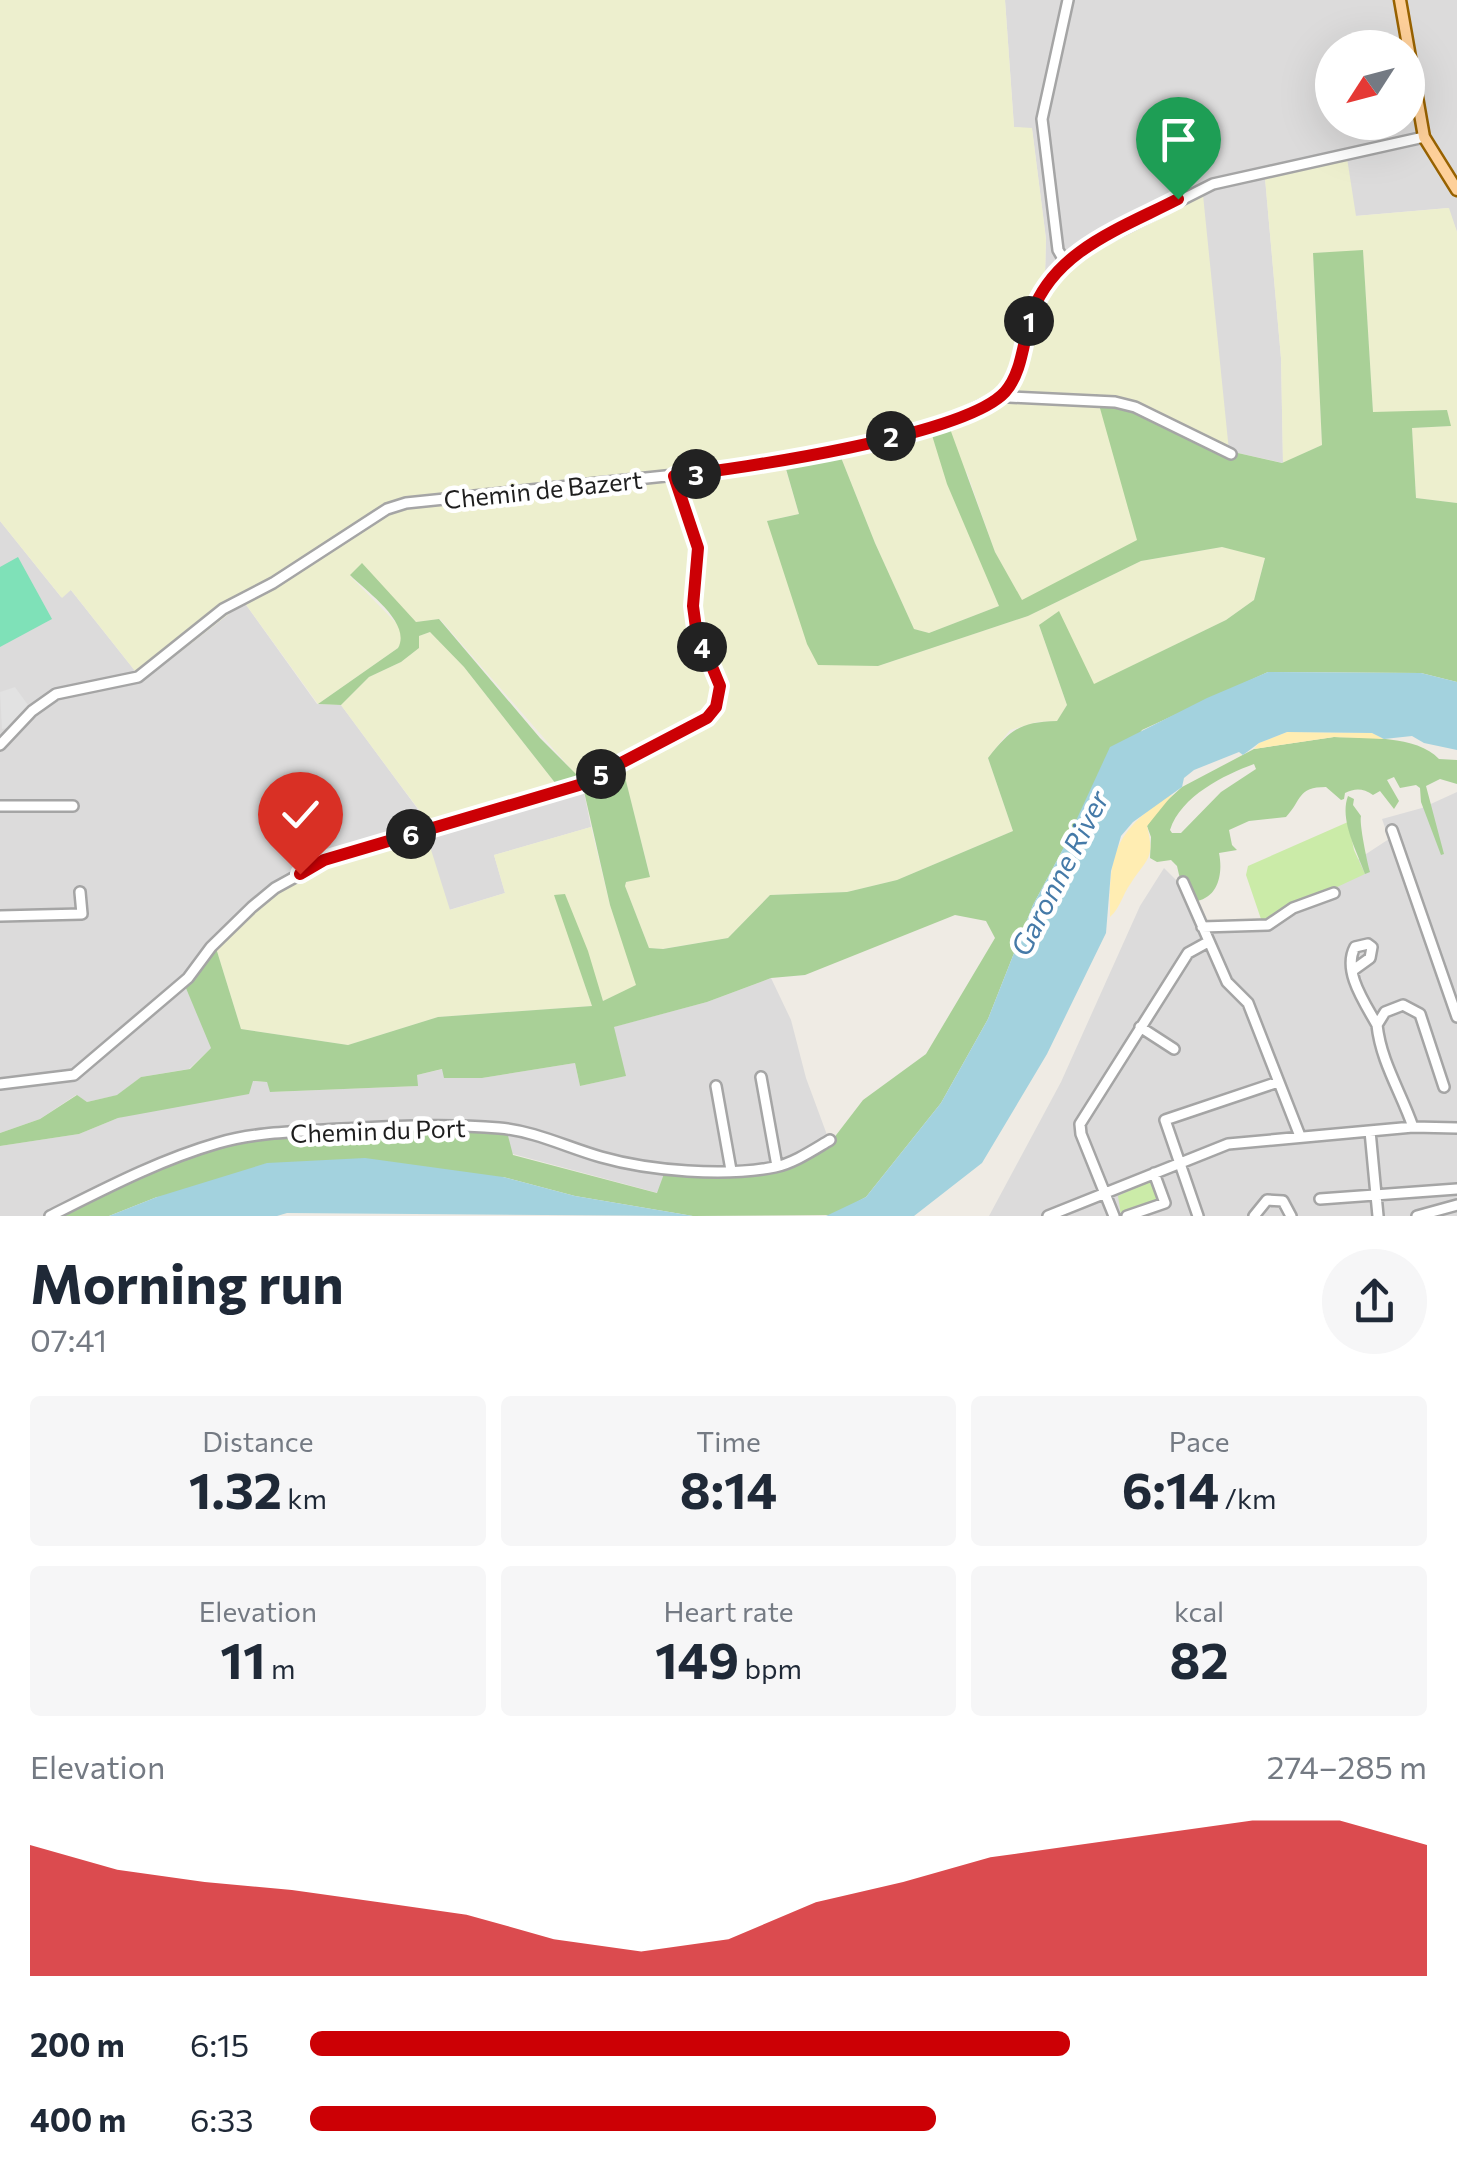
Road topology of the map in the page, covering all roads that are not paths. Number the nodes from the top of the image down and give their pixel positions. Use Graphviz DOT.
graph roads {
  1 [pos="1068,0"];
  2 [pos="1400,0"];
  3 [pos="1405,30"];
  4 [pos="1425,139"];
  5 [pos="1411,140"];
  6 [pos="1457,190"];
  7 [pos="1058,250"];
  8 [pos="1065,262"];
  9 [pos="1050,279"];
  10 [pos="1004,394"];
  11 [pos="1231,454"];
  12 [pos="674,476"];
  13 [pos="0,745"];
  14 [pos="0,806"];
  15 [pos="73,806"];
  16 [pos="272,821"];
  17 [pos="1392,830"];
  18 [pos="312,867"];
  19 [pos="1183,882"];
  20 [pos="80,892"];
  21 [pos="1334,893"];
  22 [pos="0,916"];
  23 [pos="1202,927"];
  24 [pos="1208,942"];
  25 [pos="1352,971"];
  26 [pos="1457,1017"];
  27 [pos="1376,1025"];
  28 [pos="1140,1027"];
  29 [pos="1174,1049"];
  30 [pos="762,1078"];
  31 [pos="1278,1082"];
  32 [pos="0,1084"];
  33 [pos="716,1086"];
  34 [pos="1444,1086"];
  35 [pos="1413,1127"];
  36 [pos="1457,1128"];
  37 [pos="1370,1131"];
  38 [pos="1300,1136"];
  39 [pos="830,1140"];
  40 [pos="1179,1162"];
  41 [pos="777,1166"];
  42 [pos="731,1170"];
  43 [pos="1154,1173"];
  44 [pos="1457,1189"];
  45 [pos="1106,1194"];
  46 [pos="1376,1194"];
  47 [pos="1320,1199"];
  48 [pos="1457,1205"];
  49 [pos="50,1216"];
  50 [pos="1048,1216"];
  51 [pos="1114,1216"];
  52 [pos="1127,1216"];
  53 [pos="1198,1216"];
  54 [pos="1254,1216"];
  55 [pos="1291,1216"];
  56 [pos="1378,1216"];
  57 [pos="1417,1216"];
  1 -- 7 [label="street"];
  2 -- 3 [label="main road"];
  4 -- 6 [label="main road"];
  5 -- 8 [label="street"];
  7 -- 8 [label="street"];
  7 -- 9 [label="street"];
  8 -- 9 [label="street"];
  9 -- 10 [label="street"];
  10 -- 11 [label="street"];
  10 -- 12 [label="street, Chemin de Bazert"];
  12 -- 13 [label="street, Chemin de Bazert"];
  12 -- 18 [label="street"];
  14 -- 15 [label="street"];
  16 -- 18 [label="street"];
  17 -- 26 [label="street"];
  18 -- 32 [label="street"];
  19 -- 23 [label="street"];
  20 -- 22 [label="street"];
  21 -- 23 [label="street"];
  23 -- 24 [label="street"];
  24 -- 28 [label="street"];
  24 -- 31 [label="street"];
  25 -- 27 [label="street"];
  27 -- 34 [label="street"];
  27 -- 35 [label="street"];
  28 -- 29 [label="street"];
  28 -- 45 [label="street"];
  30 -- 41 [label="street"];
  31 -- 38 [label="street"];
  31 -- 40 [label="street"];
  33 -- 42 [label="street"];
  35 -- 36 [label="street"];
  35 -- 37 [label="street"];
  37 -- 38 [label="street"];
  37 -- 46 [label="street"];
  38 -- 40 [label="street"];
  39 -- 41 [label="street, Chemin du Port"];
  40 -- 43 [label="street"];
  40 -- 53 [label="street"];
  41 -- 42 [label="street, Chemin du Port"];
  42 -- 49 [label="street, Chemin du Port"];
  43 -- 45 [label="street"];
  43 -- 52 [label="street"];
  44 -- 46 [label="street"];
  45 -- 50 [label="street"];
  45 -- 51 [label="street"];
  46 -- 47 [label="street"];
  46 -- 56 [label="street"];
  48 -- 57 [label="street"];
  54 -- 55 [label="street"];
}
